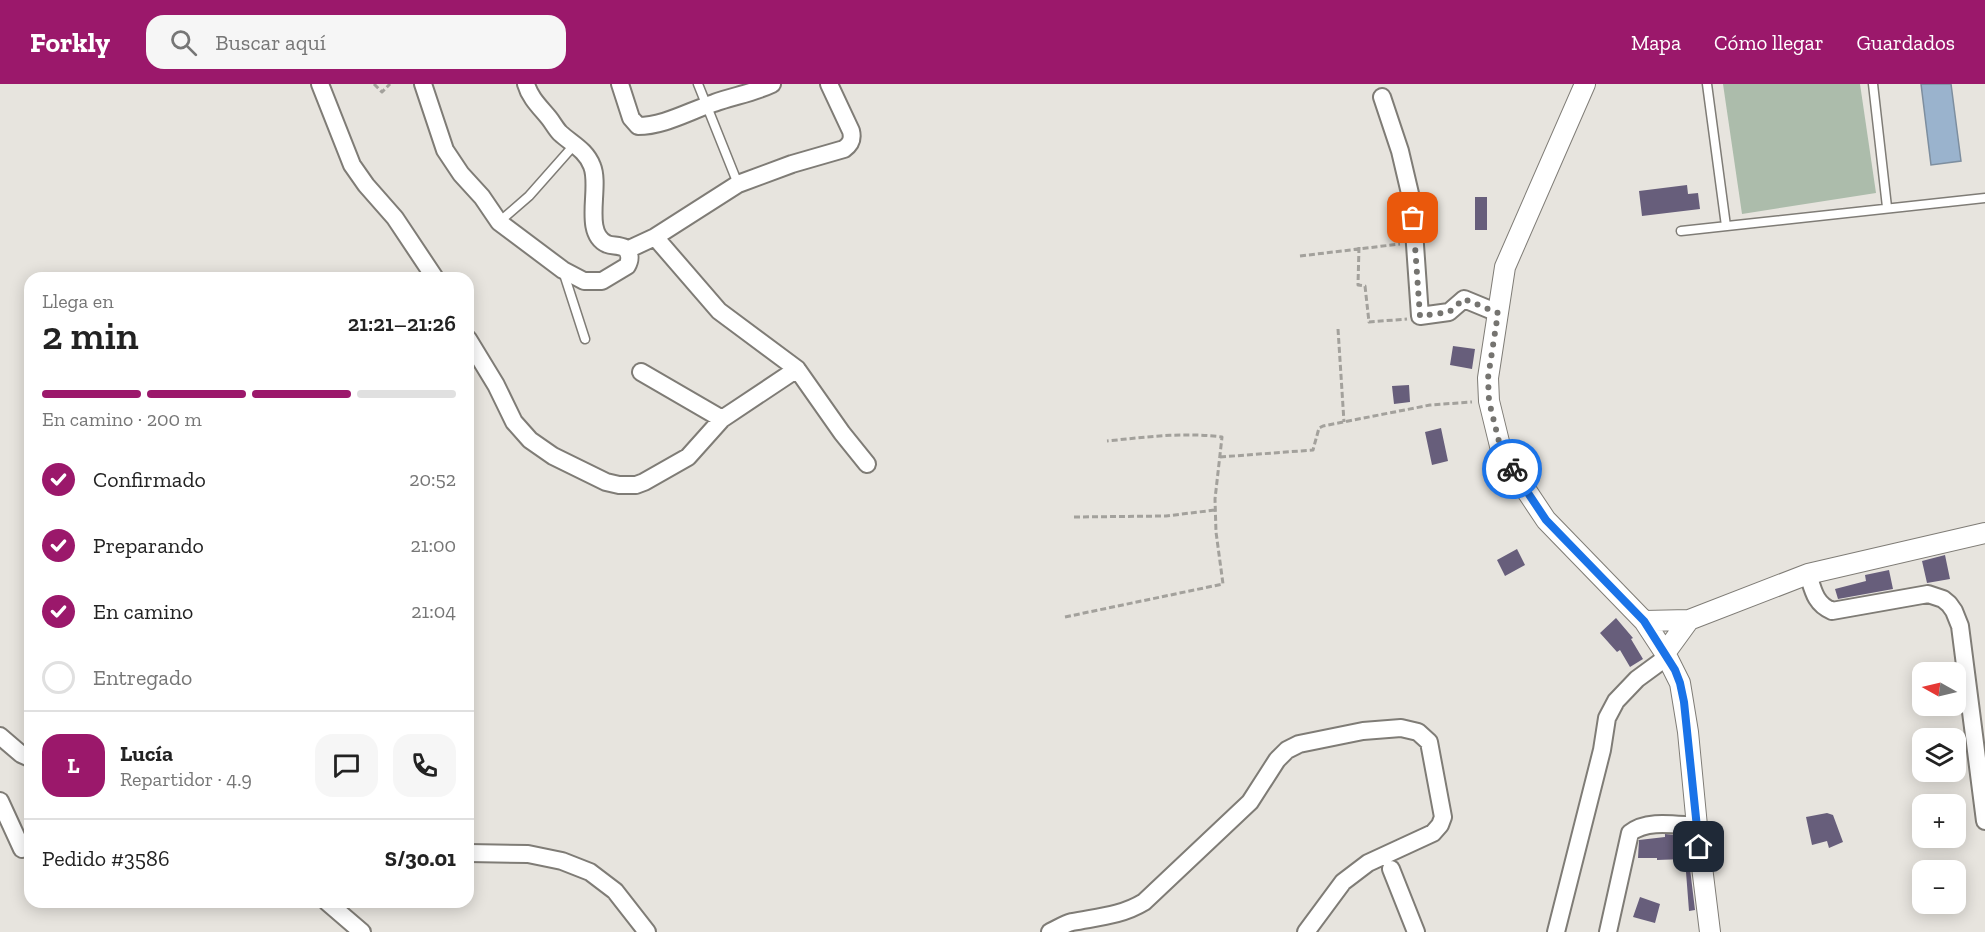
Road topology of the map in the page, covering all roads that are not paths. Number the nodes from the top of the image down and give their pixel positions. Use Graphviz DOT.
graph roads {
  1 [pos="320,84"];
  2 [pos="423,84"];
  3 [pos="526,84"];
  4 [pos="620,84"];
  5 [pos="698,84"];
  6 [pos="772,84"];
  7 [pos="829,84"];
  8 [pos="1585,84"];
  9 [pos="1707,84"];
  10 [pos="1873,84"];
  11 [pos="1382,97"];
  12 [pos="706,105"];
  13 [pos="575,144"];
  14 [pos="738,184"];
  15 [pos="1985,198"];
  16 [pos="1887,207"];
  17 [pos="499,222"];
  18 [pos="1726,226"];
  19 [pos="1680,231"];
  20 [pos="655,237"];
  21 [pos="627,250"];
  22 [pos="563,270"];
  23 [pos="431,272"];
  24 [pos="1498,313"];
  25 [pos="585,339"];
  26 [pos="474,349"];
  27 [pos="796,369"];
  28 [pos="641,372"];
  29 [pos="722,419"];
  30 [pos="867,464"];
  31 [pos="1985,533"];
  32 [pos="1808,573"];
  33 [pos="1689,620"];
  34 [pos="1644,621"];
  35 [pos="1666,655"];
  36 [pos="0,736"];
  37 [pos="24,755"];
  38 [pos="0,801"];
  39 [pos="1985,821"];
  40 [pos="1697,826"];
  41 [pos="0,831"];
  42 [pos="24,844"];
  43 [pos="24,848"];
  44 [pos="474,853"];
  45 [pos="1391,869"];
  46 [pos="334,908"];
  47 [pos="362,932"];
  48 [pos="647,932"];
  49 [pos="1050,932"];
  50 [pos="1306,932"];
  51 [pos="1416,932"];
  52 [pos="1556,932"];
  53 [pos="1608,932"];
  54 [pos="1710,932"];
  1 -- 23 [label="street"];
  2 -- 17 [label="street"];
  3 -- 13 [label="street"];
  4 -- 12 [label="street"];
  5 -- 12 [label="lane"];
  6 -- 12 [label="street"];
  7 -- 14 [label="street"];
  8 -- 24 [label="street"];
  9 -- 18 [label="lane"];
  10 -- 16 [label="lane"];
  11 -- 24 [label="street"];
  12 -- 14 [label="lane"];
  13 -- 17 [label="lane"];
  13 -- 21 [label="street"];
  14 -- 20 [label="street"];
  15 -- 16 [label="lane"];
  16 -- 18 [label="lane"];
  17 -- 22 [label="street"];
  18 -- 19 [label="lane"];
  20 -- 21 [label="street"];
  20 -- 27 [label="street"];
  21 -- 22 [label="street"];
  22 -- 25 [label="lane"];
  24 -- 34 [label="street"];
  26 -- 29 [label="street"];
  27 -- 29 [label="street"];
  27 -- 30 [label="street"];
  28 -- 29 [label="street"];
  31 -- 32 [label="street"];
  32 -- 33 [label="street"];
  32 -- 39 [label="street"];
  33 -- 34 [label="street"];
  33 -- 35 [label="street"];
  34 -- 35 [label="street"];
  35 -- 40 [label="street"];
  35 -- 52 [label="street"];
  36 -- 37 [label="street"];
  38 -- 42 [label="street"];
  40 -- 53 [label="street"];
  40 -- 54 [label="street"];
  41 -- 43 [label="street"];
  44 -- 48 [label="street"];
  45 -- 51 [label="street"];
  46 -- 47 [label="street"];
  49 -- 50 [label="street"];
}
